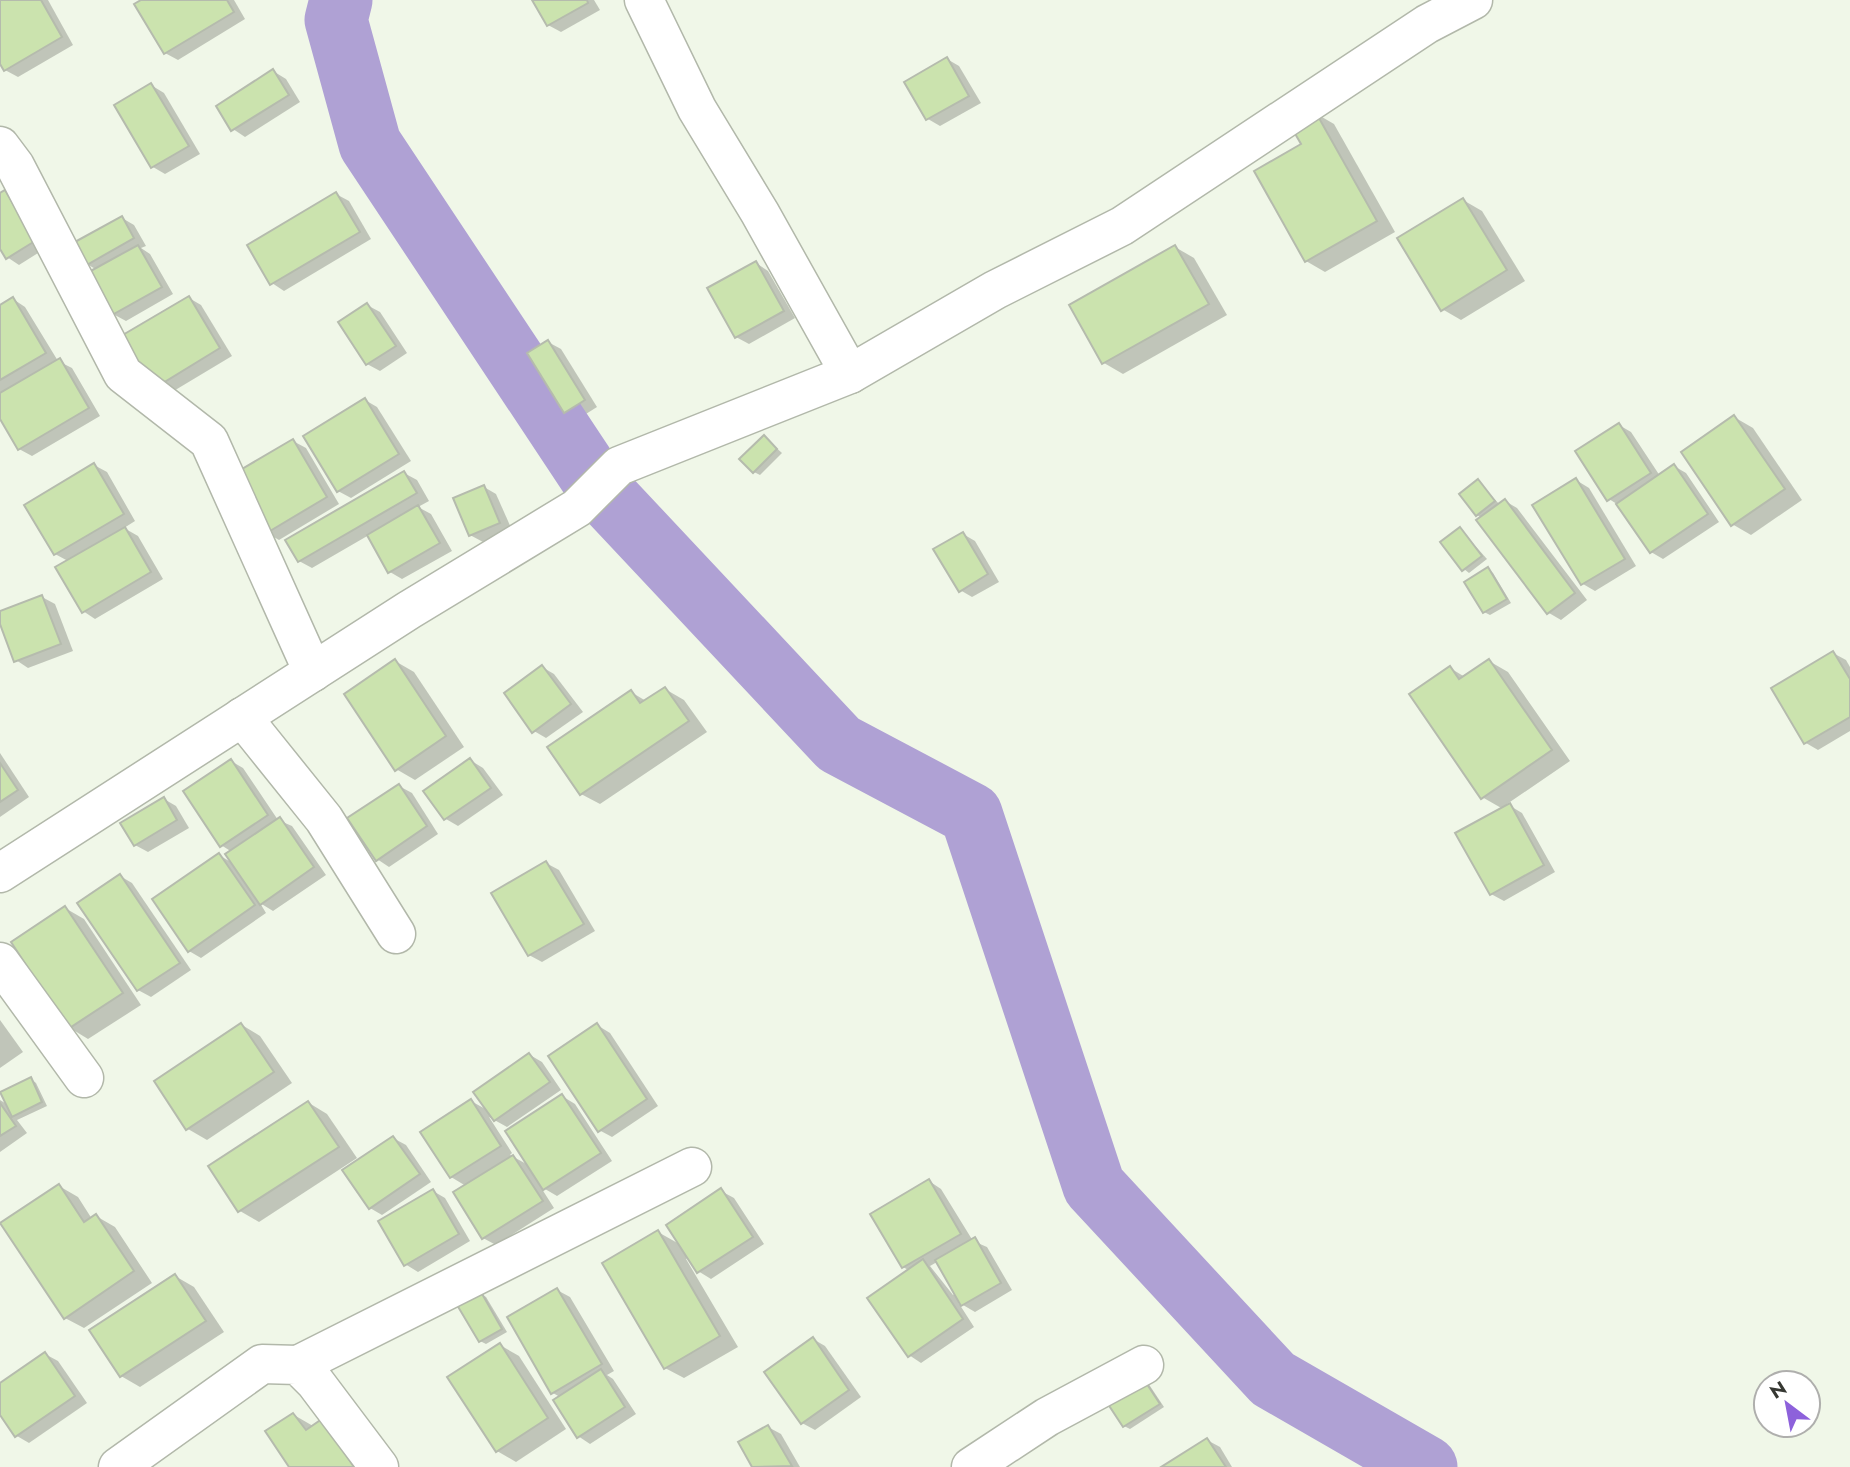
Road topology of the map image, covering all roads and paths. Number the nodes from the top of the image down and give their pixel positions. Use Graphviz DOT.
graph roads {
  1 [pos="644,0"];
  2 [pos="1473,0"];
  3 [pos="1422,12"];
  4 [pos="0,146"];
  5 [pos="850,374"];
  6 [pos="313,672"];
  7 [pos="242,717"];
  8 [pos="0,873"];
  9 [pos="396,933"];
  10 [pos="0,962"];
  11 [pos="84,1078"];
  12 [pos="692,1167"];
  13 [pos="1144,1365"];
  14 [pos="298,1366"];
  15 [pos="118,1467"];
  16 [pos="379,1467"];
  17 [pos="971,1467"];
  1 -- 5 [label="street"];
  2 -- 3 [label="street"];
  3 -- 5 [label="street"];
  4 -- 6 [label="street"];
  5 -- 6 [label="street"];
  6 -- 7 [label="street"];
  7 -- 8 [label="street"];
  7 -- 9 [label="street"];
  10 -- 11 [label="street"];
  12 -- 14 [label="street"];
  13 -- 17 [label="street"];
  14 -- 15 [label="street"];
  14 -- 16 [label="street"];
}
